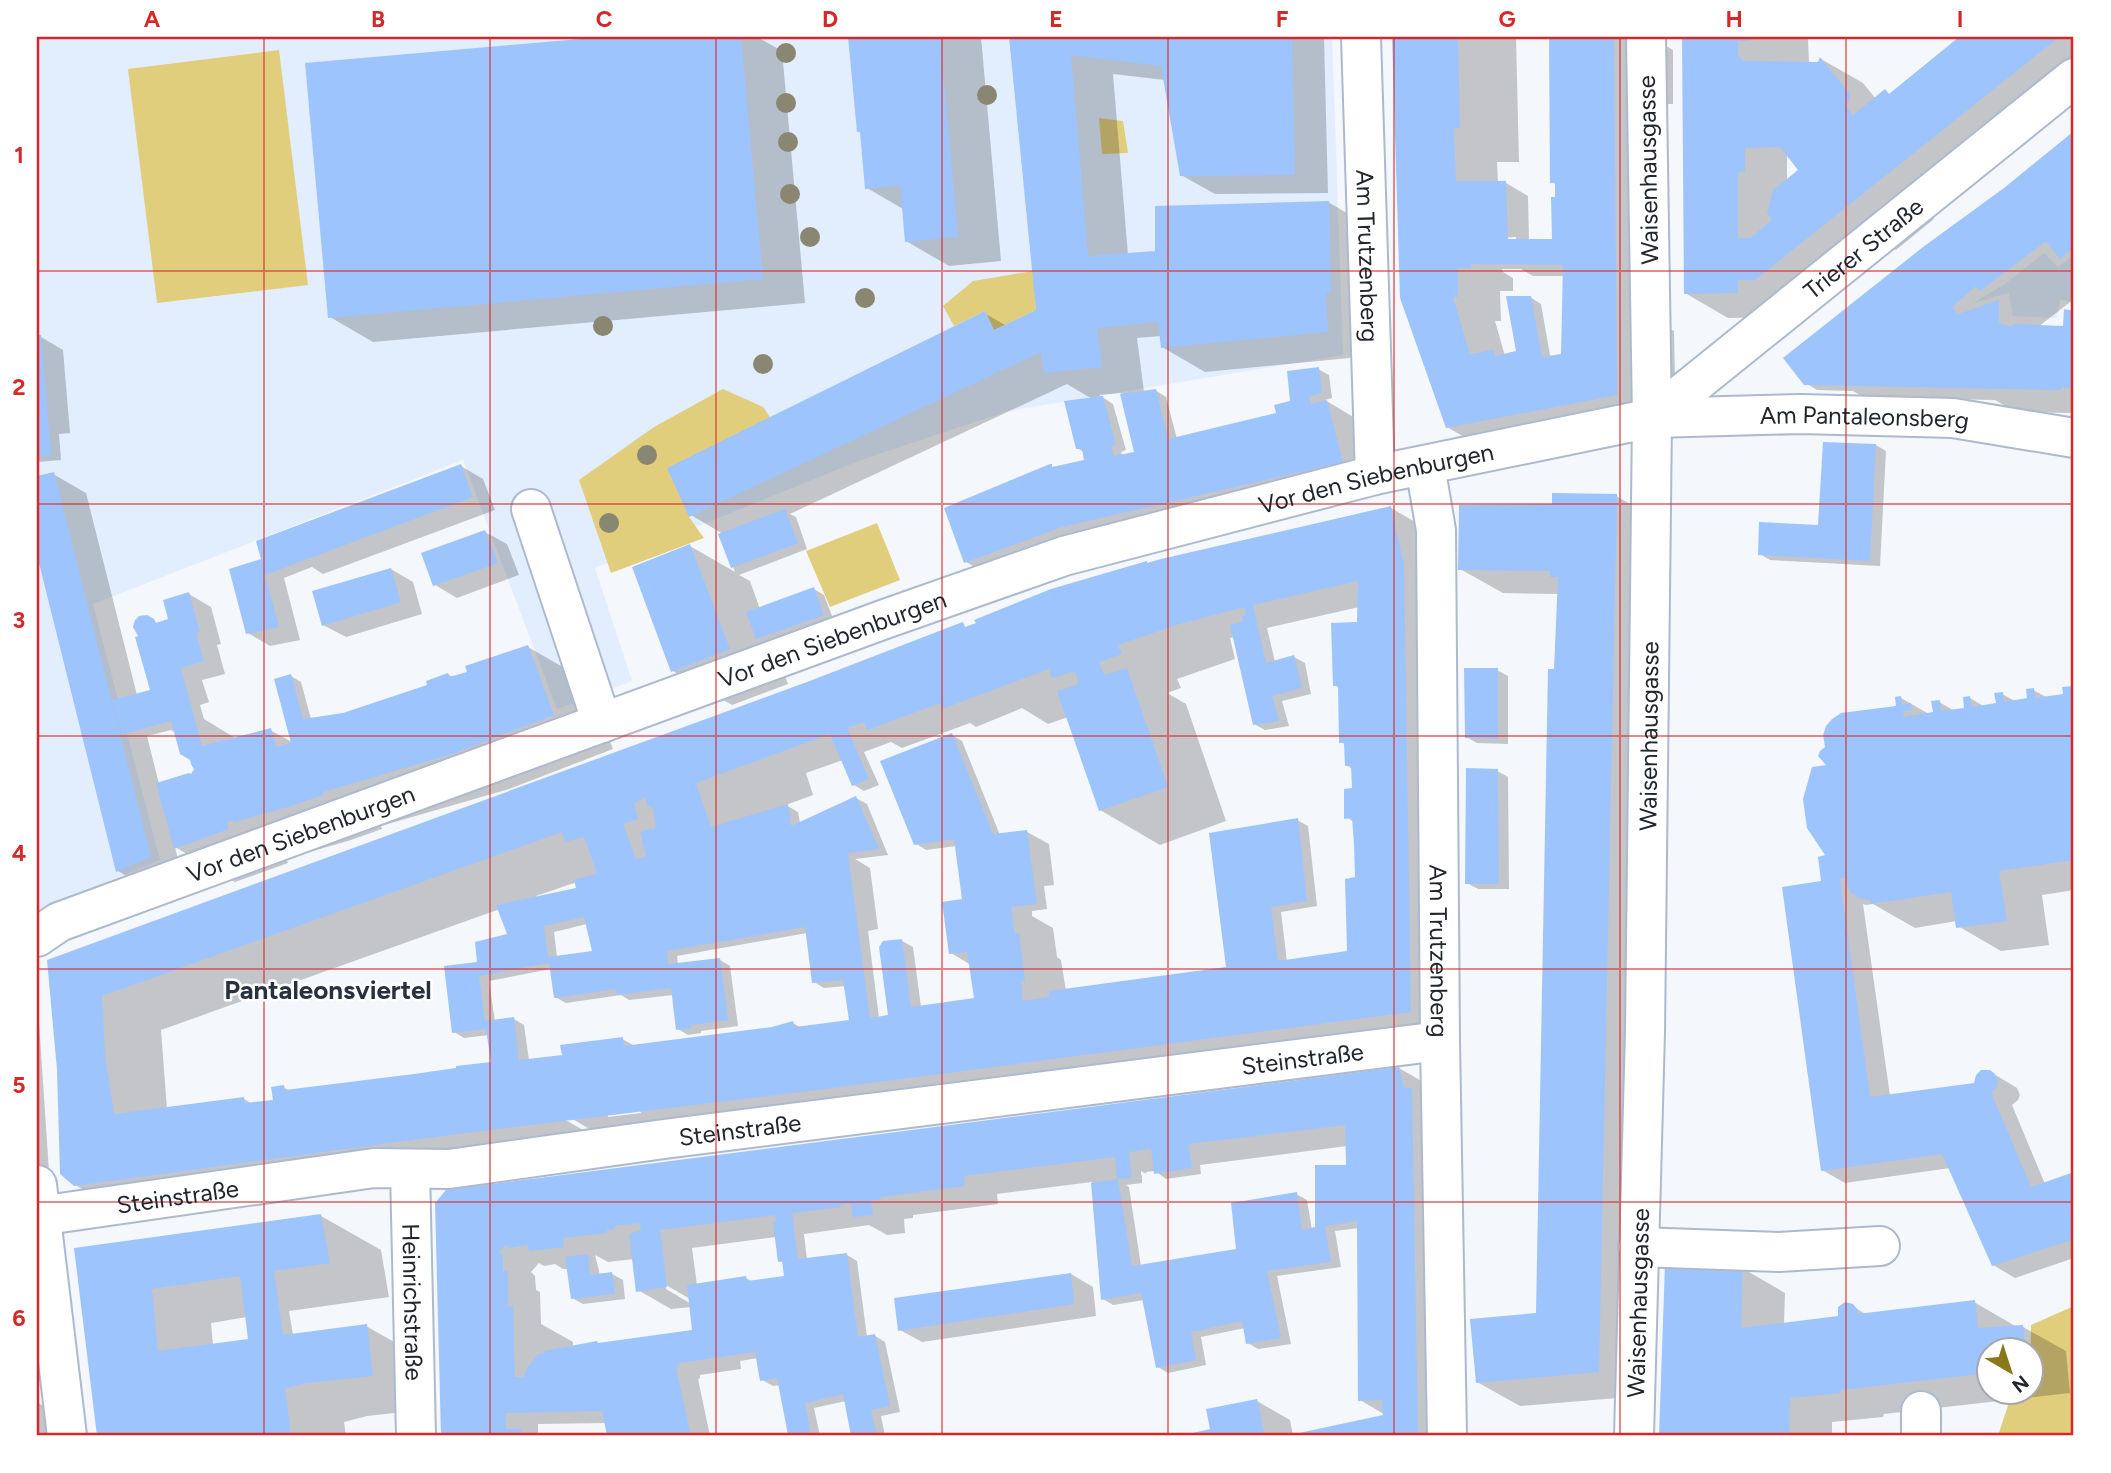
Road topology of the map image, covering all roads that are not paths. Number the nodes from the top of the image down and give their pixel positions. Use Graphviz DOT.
graph roads {
  1 [pos="1361,37"];
  2 [pos="1646,37"];
  3 [pos="2074,78"];
  4 [pos="1652,418"];
  5 [pos="2074,438"];
  6 [pos="1425,466"];
  7 [pos="1375,475"];
  8 [pos="531,509"];
  9 [pos="602,723"];
  10 [pos="37,937"];
  11 [pos="1440,1041"];
  12 [pos="410,1168"];
  13 [pos="38,1201"];
  14 [pos="1880,1246"];
  15 [pos="1638,1247"];
  16 [pos="66,1436"];
  17 [pos="415,1436"];
  18 [pos="1447,1436"];
  19 [pos="1634,1436"];
  1 -- 7 [label="street, Am Trutzenberg"];
  2 -- 4 [label="street, Waisenhausgasse"];
  3 -- 4 [label="street, Trierer Straße"];
  4 -- 5 [label="street, Am Pantaleonsberg"];
  4 -- 6 [label="street, Vor den Siebenburgen"];
  4 -- 15 [label="street, Waisenhausgasse"];
  6 -- 7 [label="street, Vor den Siebenburgen"];
  6 -- 11 [label="street, Am Trutzenberg"];
  7 -- 9 [label="street, Vor den Siebenburgen"];
  8 -- 9 [label="street"];
  9 -- 10 [label="street, Vor den Siebenburgen"];
  11 -- 12 [label="street, Steinstraße"];
  11 -- 18 [label="street, Am Trutzenberg"];
  12 -- 13 [label="street, Steinstraße"];
  12 -- 17 [label="street, Heinrichstraße"];
  13 -- 16 [label="street"];
  14 -- 15 [label="street"];
  15 -- 19 [label="street, Waisenhausgasse"];
}
